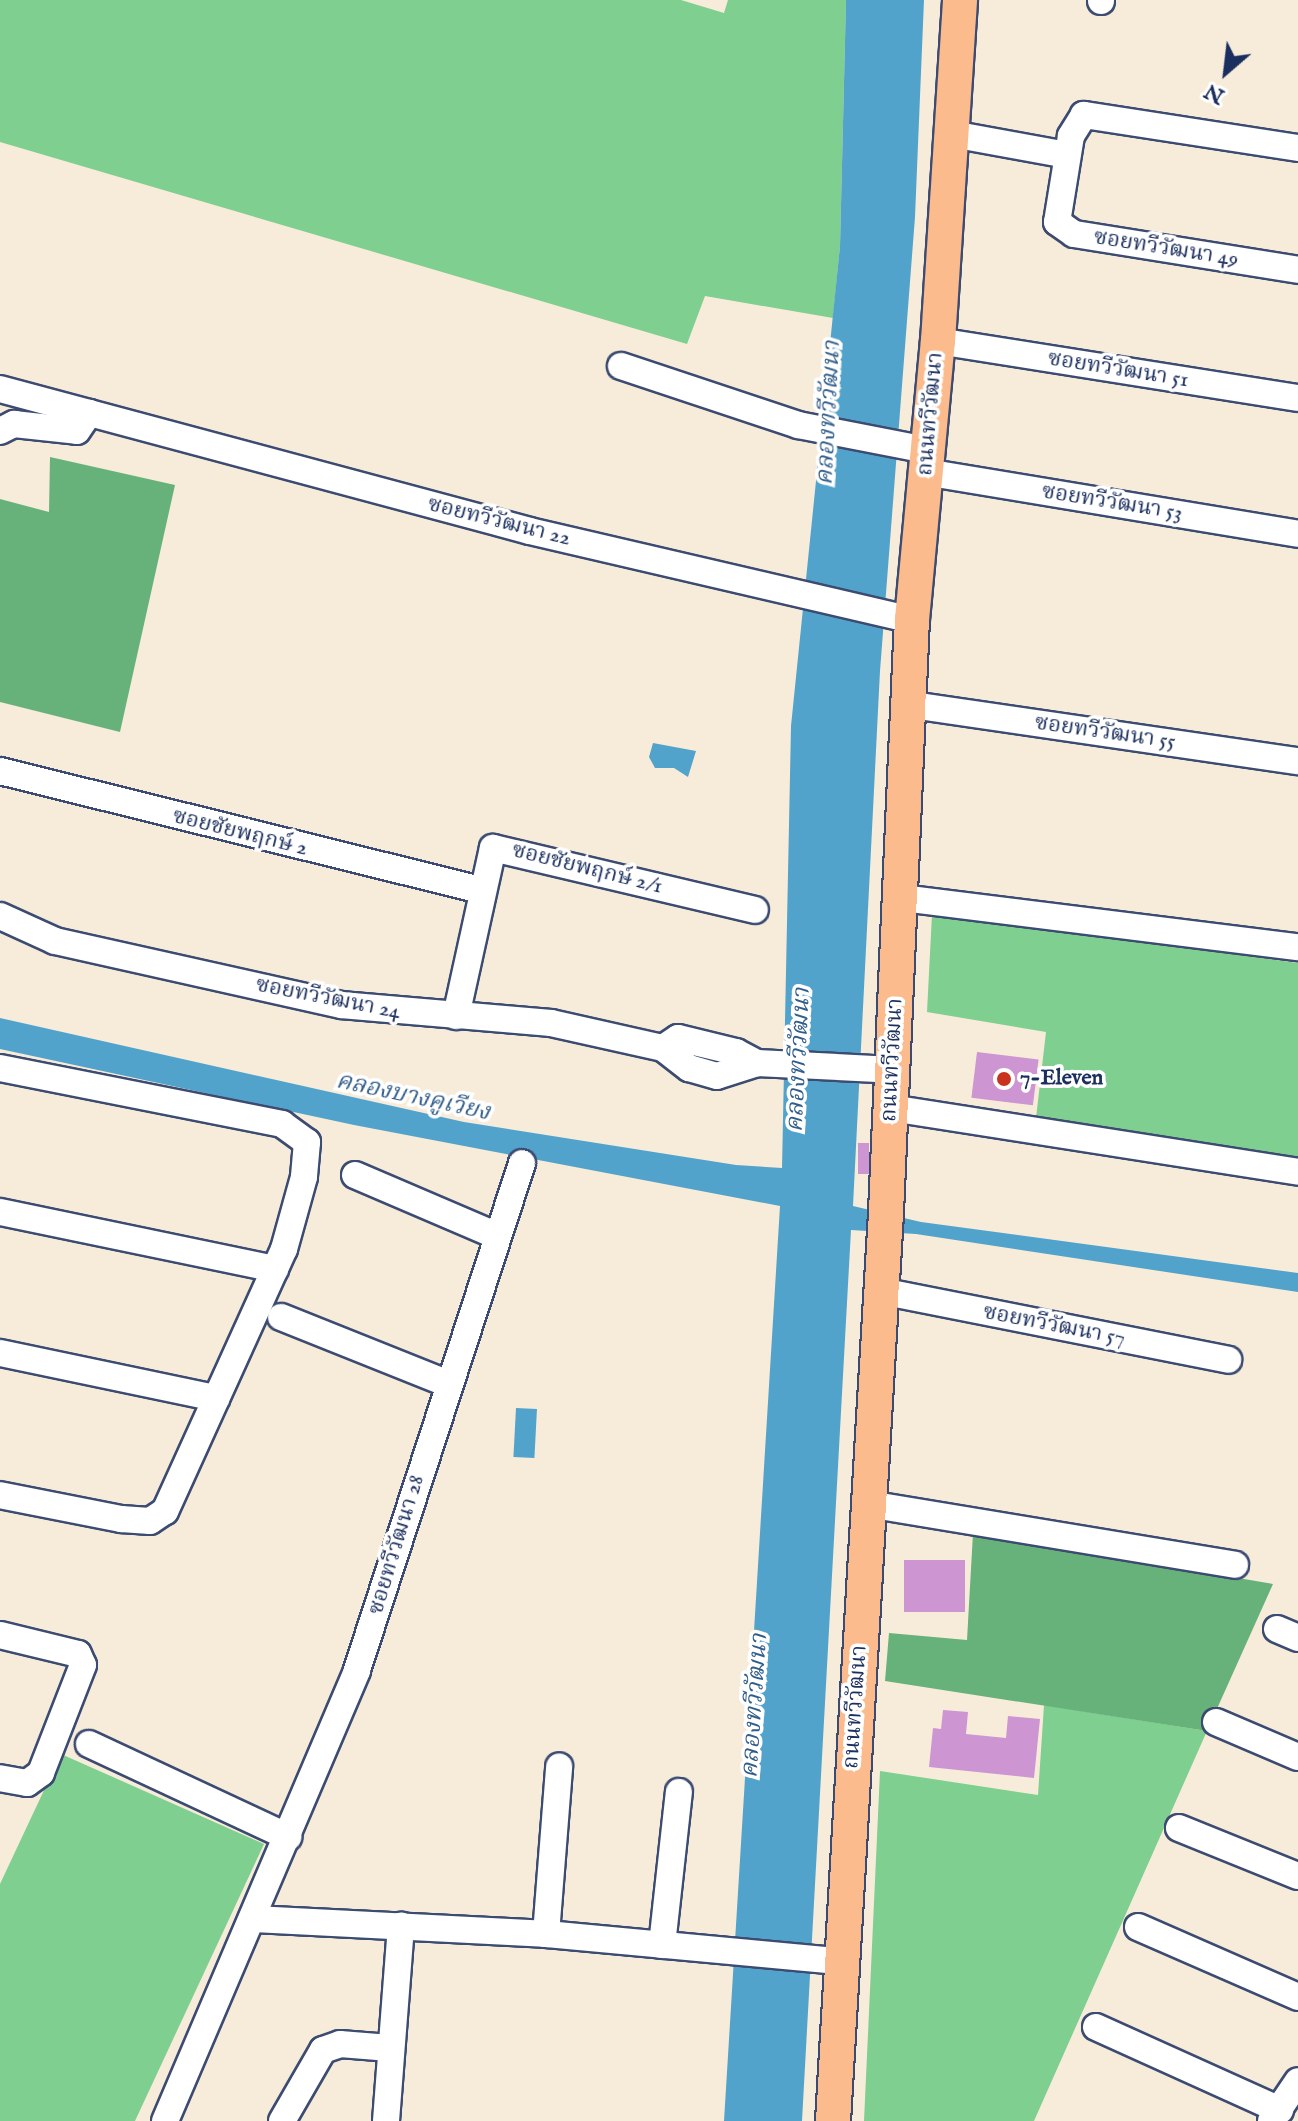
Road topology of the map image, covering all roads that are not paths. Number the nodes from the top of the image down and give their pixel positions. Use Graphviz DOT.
graph roads {
  1 [pos="960,0"];
  2 [pos="952,134"];
  3 [pos="1298,148"];
  4 [pos="1067,155"];
  5 [pos="1298,270"];
  6 [pos="938,341"];
  7 [pos="621,366"];
  8 [pos="0,389"];
  9 [pos="1298,398"];
  10 [pos="89,413"];
  11 [pos="0,431"];
  12 [pos="917,456"];
  13 [pos="1298,534"];
  14 [pos="898,617"];
  15 [pos="912,705"];
  16 [pos="1298,761"];
  17 [pos="0,771"];
  18 [pos="481,890"];
  19 [pos="902,898"];
  20 [pos="755,910"];
  21 [pos="0,916"];
  22 [pos="1298,947"];
  23 [pos="456,1016"];
  24 [pos="0,1068"];
  25 [pos="893,1070"];
  26 [pos="891,1108"];
  27 [pos="522,1163"];
  28 [pos="1298,1172"];
  29 [pos="355,1175"];
  30 [pos="0,1212"];
  31 [pos="497,1236"];
  32 [pos="275,1269"];
  33 [pos="881,1291"];
  34 [pos="281,1317"];
  35 [pos="0,1353"];
  36 [pos="1228,1360"];
  37 [pos="446,1383"];
  38 [pos="216,1398"];
  39 [pos="0,1495"];
  40 [pos="868,1504"];
  41 [pos="1235,1565"];
  42 [pos="0,1635"];
  43 [pos="1216,1722"];
  44 [pos="89,1744"];
  45 [pos="1298,1757"];
  46 [pos="559,1767"];
  47 [pos="0,1778"];
  48 [pos="679,1792"];
  49 [pos="1179,1828"];
  50 [pos="288,1837"];
  51 [pos="1298,1876"];
  52 [pos="252,1919"];
  53 [pos="401,1926"];
  54 [pos="1138,1927"];
  55 [pos="546,1934"];
  56 [pos="662,1945"];
  57 [pos="839,1961"];
  58 [pos="1298,1997"];
  59 [pos="1096,2027"];
  60 [pos="390,2048"];
  61 [pos="1298,2081"];
  62 [pos="1276,2115"];
  63 [pos="165,2121"];
  64 [pos="282,2121"];
  65 [pos="386,2121"];
  66 [pos="833,2121"];
  1 -- 2 [label="main road, ถนนทวีวัฒนา"];
  2 -- 4 [label="street"];
  2 -- 6 [label="main road, ถนนทวีวัฒนา"];
  3 -- 4 [label="street, ซอยทวีวัฒนา 49"];
  4 -- 5 [label="street, ซอยทวีวัฒนา 49"];
  6 -- 9 [label="street, ซอยทวีวัฒนา 51"];
  6 -- 12 [label="main road, ถนนทวีวัฒนา"];
  7 -- 12 [label="street, ซอยทวีวัฒนา 53"];
  8 -- 10 [label="street, ซอยทวีวัฒนา 22"];
  10 -- 11 [label="street"];
  10 -- 14 [label="street, ซอยทวีวัฒนา 22"];
  12 -- 13 [label="street, ซอยทวีวัฒนา 53"];
  12 -- 14 [label="main road, ถนนทวีวัฒนา"];
  14 -- 15 [label="main road, ถนนทวีวัฒนา"];
  15 -- 16 [label="street, ซอยทวีวัฒนา 55"];
  15 -- 19 [label="main road, ถนนทวีวัฒนา"];
  17 -- 18 [label="street, ซอยชัยพฤกษ์ 2"];
  18 -- 20 [label="street, ซอยชัยพฤกษ์ 2/1"];
  18 -- 23 [label="street, ซอยชัยพฤกษ์ 2/1"];
  19 -- 22 [label="street"];
  19 -- 25 [label="main road, ถนนทวีวัฒนา"];
  21 -- 23 [label="street, ซอยทวีวัฒนา 24"];
  23 -- 25 [label="street, ซอยทวีวัฒนา 24"];
  24 -- 32 [label="street"];
  25 -- 26 [label="main road, ถนนทวีวัฒนา"];
  26 -- 28 [label="street"];
  26 -- 33 [label="main road, ถนนทวีวัฒนา"];
  27 -- 31 [label="street, ซอยทวีวัฒนา 28"];
  29 -- 31 [label="street"];
  30 -- 32 [label="street"];
  31 -- 37 [label="street, ซอยทวีวัฒนา 28"];
  32 -- 38 [label="street"];
  33 -- 36 [label="street, ซอยทวีวัฒนา 57"];
  33 -- 40 [label="main road, ถนนทวีวัฒนา"];
  34 -- 37 [label="street"];
  35 -- 38 [label="street"];
  37 -- 50 [label="street, ซอยทวีวัฒนา 28"];
  38 -- 39 [label="street"];
  40 -- 41 [label="street"];
  40 -- 57 [label="main road, ถนนทวีวัฒนา"];
  42 -- 47 [label="street"];
  43 -- 45 [label="street"];
  44 -- 50 [label="street"];
  46 -- 55 [label="street"];
  48 -- 56 [label="street"];
  49 -- 51 [label="street"];
  50 -- 52 [label="street, ซอยทวีวัฒนา 28"];
  52 -- 53 [label="street"];
  52 -- 63 [label="street, ซอยทวีวัฒนา 28"];
  53 -- 55 [label="street"];
  53 -- 60 [label="street"];
  54 -- 58 [label="street"];
  55 -- 56 [label="street"];
  56 -- 57 [label="street"];
  57 -- 66 [label="main road, ถนนทวีวัฒนา"];
  59 -- 62 [label="street"];
  60 -- 64 [label="street"];
  60 -- 65 [label="street"];
  61 -- 62 [label="street"];
}
